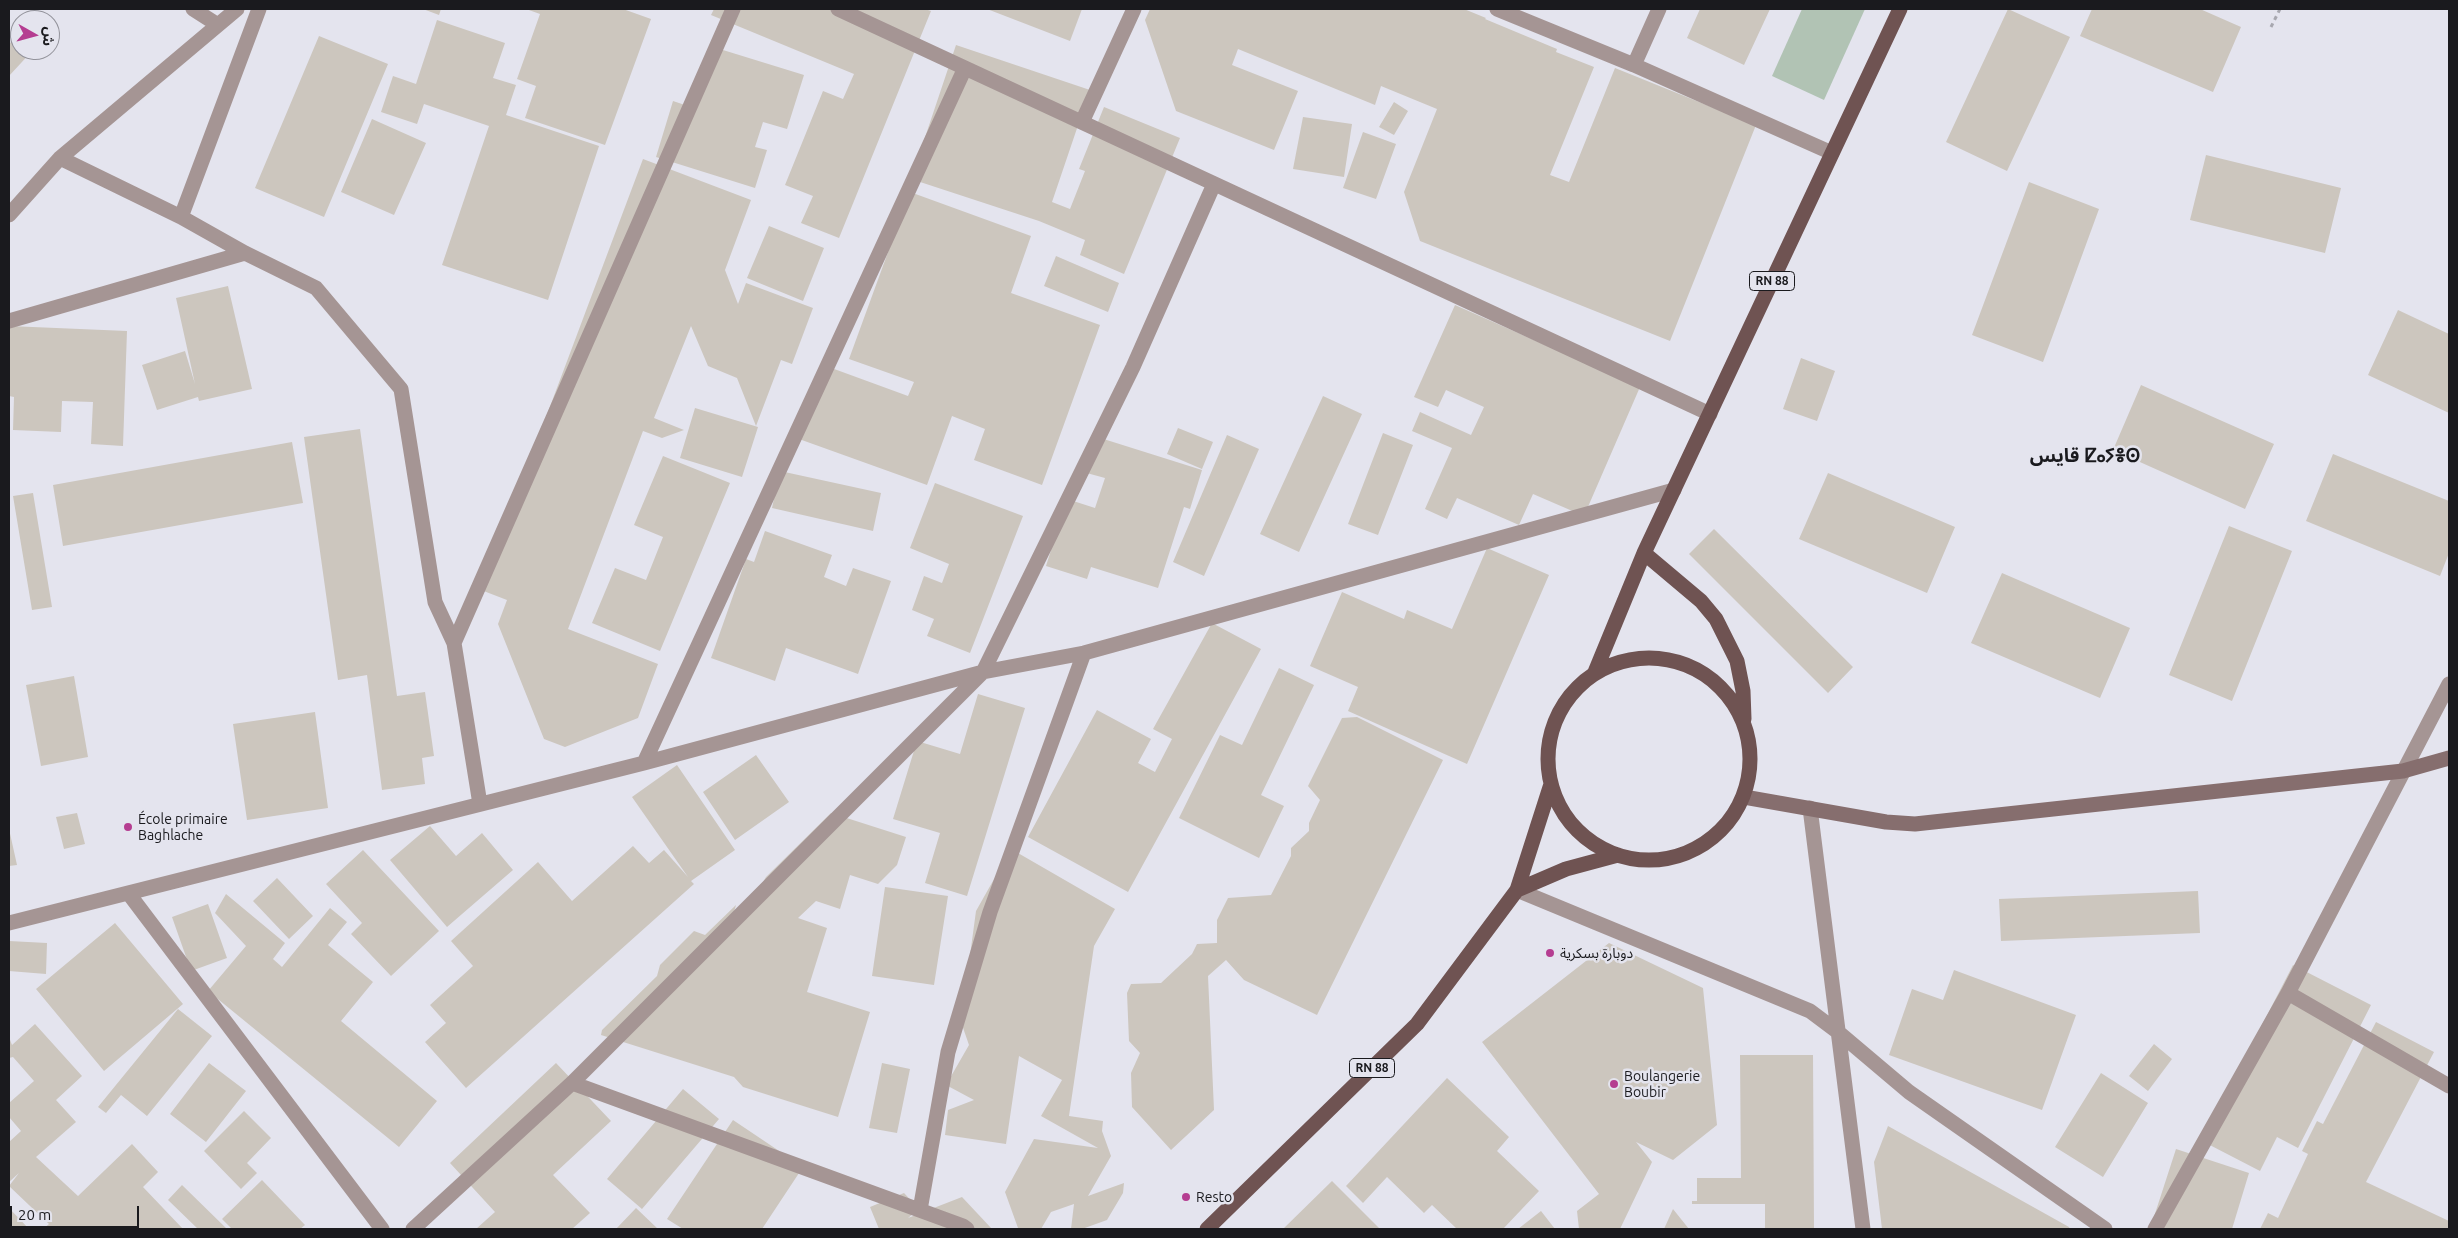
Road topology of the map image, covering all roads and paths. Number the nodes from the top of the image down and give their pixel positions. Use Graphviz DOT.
graph roads {
  1 [pos="194,9"];
  2 [pos="237,9"];
  3 [pos="259,9"];
  4 [pos="733,9"];
  5 [pos="838,9"];
  6 [pos="1134,9"];
  7 [pos="1497,9"];
  8 [pos="1659,9"];
  9 [pos="1900,9"];
  10 [pos="2280,9"];
  11 [pos="218,25"];
  12 [pos="2271,28"];
  13 [pos="1634,65"];
  14 [pos="965,68"];
  15 [pos="1082,122"];
  16 [pos="1832,154"];
  17 [pos="60,158"];
  18 [pos="1214,184"];
  19 [pos="9,215"];
  20 [pos="181,217"];
  21 [pos="245,253"];
  22 [pos="9,321"];
  23 [pos="1710,414"];
  24 [pos="1674,490"];
  25 [pos="1644,553"];
  26 [pos="454,643"];
  27 [pos="1084,653"];
  28 [pos="984,672"];
  29 [pos="1595,672"];
  30 [pos="2449,684"];
  31 [pos="1744,722"];
  32 [pos="2449,758"];
  33 [pos="644,763"];
  34 [pos="2403,771"];
  35 [pos="1551,784"];
  36 [pos="1744,796"];
  37 [pos="480,804"];
  38 [pos="1810,808"];
  39 [pos="1618,856"];
  40 [pos="1517,890"];
  41 [pos="129,894"];
  42 [pos="9,923"];
  43 [pos="2288,993"];
  44 [pos="1838,1032"];
  45 [pos="572,1083"];
  46 [pos="2449,1086"];
  47 [pos="920,1210"];
  48 [pos="382,1229"];
  49 [pos="412,1229"];
  50 [pos="966,1229"];
  51 [pos="1207,1229"];
  52 [pos="1863,1229"];
  53 [pos="2105,1229"];
  54 [pos="2155,1229"];
  1 -- 11 [label="street"];
  2 -- 11 [label="street"];
  3 -- 20 [label="street"];
  4 -- 26 [label="street"];
  5 -- 14 [label="street"];
  6 -- 15 [label="street"];
  7 -- 13 [label="street"];
  8 -- 13 [label="street"];
  9 -- 16 [label="main road, RN 88"];
  10 -- 12 [label="path"];
  11 -- 17 [label="street"];
  13 -- 16 [label="street"];
  14 -- 15 [label="street"];
  14 -- 33 [label="street"];
  15 -- 18 [label="street"];
  16 -- 23 [label="main road, RN 88"];
  17 -- 19 [label="street"];
  17 -- 20 [label="street"];
  18 -- 23 [label="street"];
  18 -- 28 [label="street"];
  20 -- 21 [label="street"];
  21 -- 22 [label="street"];
  21 -- 26 [label="street"];
  23 -- 24 [label="main road, RN 88"];
  24 -- 25 [label="main road, RN 88"];
  24 -- 27 [label="street"];
  25 -- 29 [label="main road, RN 88"];
  25 -- 31 [label="main road"];
  26 -- 37 [label="street"];
  27 -- 28 [label="street"];
  27 -- 47 [label="street"];
  28 -- 33 [label="street"];
  28 -- 45 [label="street"];
  29 -- 31 [label="main road"];
  29 -- 35 [label="main road"];
  30 -- 34 [label="street"];
  31 -- 36 [label="main road"];
  32 -- 34 [label="main road"];
  33 -- 37 [label="street"];
  34 -- 38 [label="main road"];
  34 -- 43 [label="street"];
  35 -- 39 [label="main road"];
  35 -- 40 [label="main road, RN 88"];
  36 -- 38 [label="main road"];
  36 -- 39 [label="main road"];
  37 -- 41 [label="street"];
  38 -- 44 [label="street"];
  39 -- 40 [label="main road"];
  40 -- 44 [label="street"];
  40 -- 51 [label="main road, RN 88"];
  41 -- 42 [label="street"];
  41 -- 48 [label="street"];
  43 -- 46 [label="street"];
  43 -- 54 [label="street"];
  44 -- 52 [label="street"];
  44 -- 53 [label="street"];
  45 -- 47 [label="street"];
  45 -- 49 [label="street"];
  47 -- 50 [label="street"];
}
